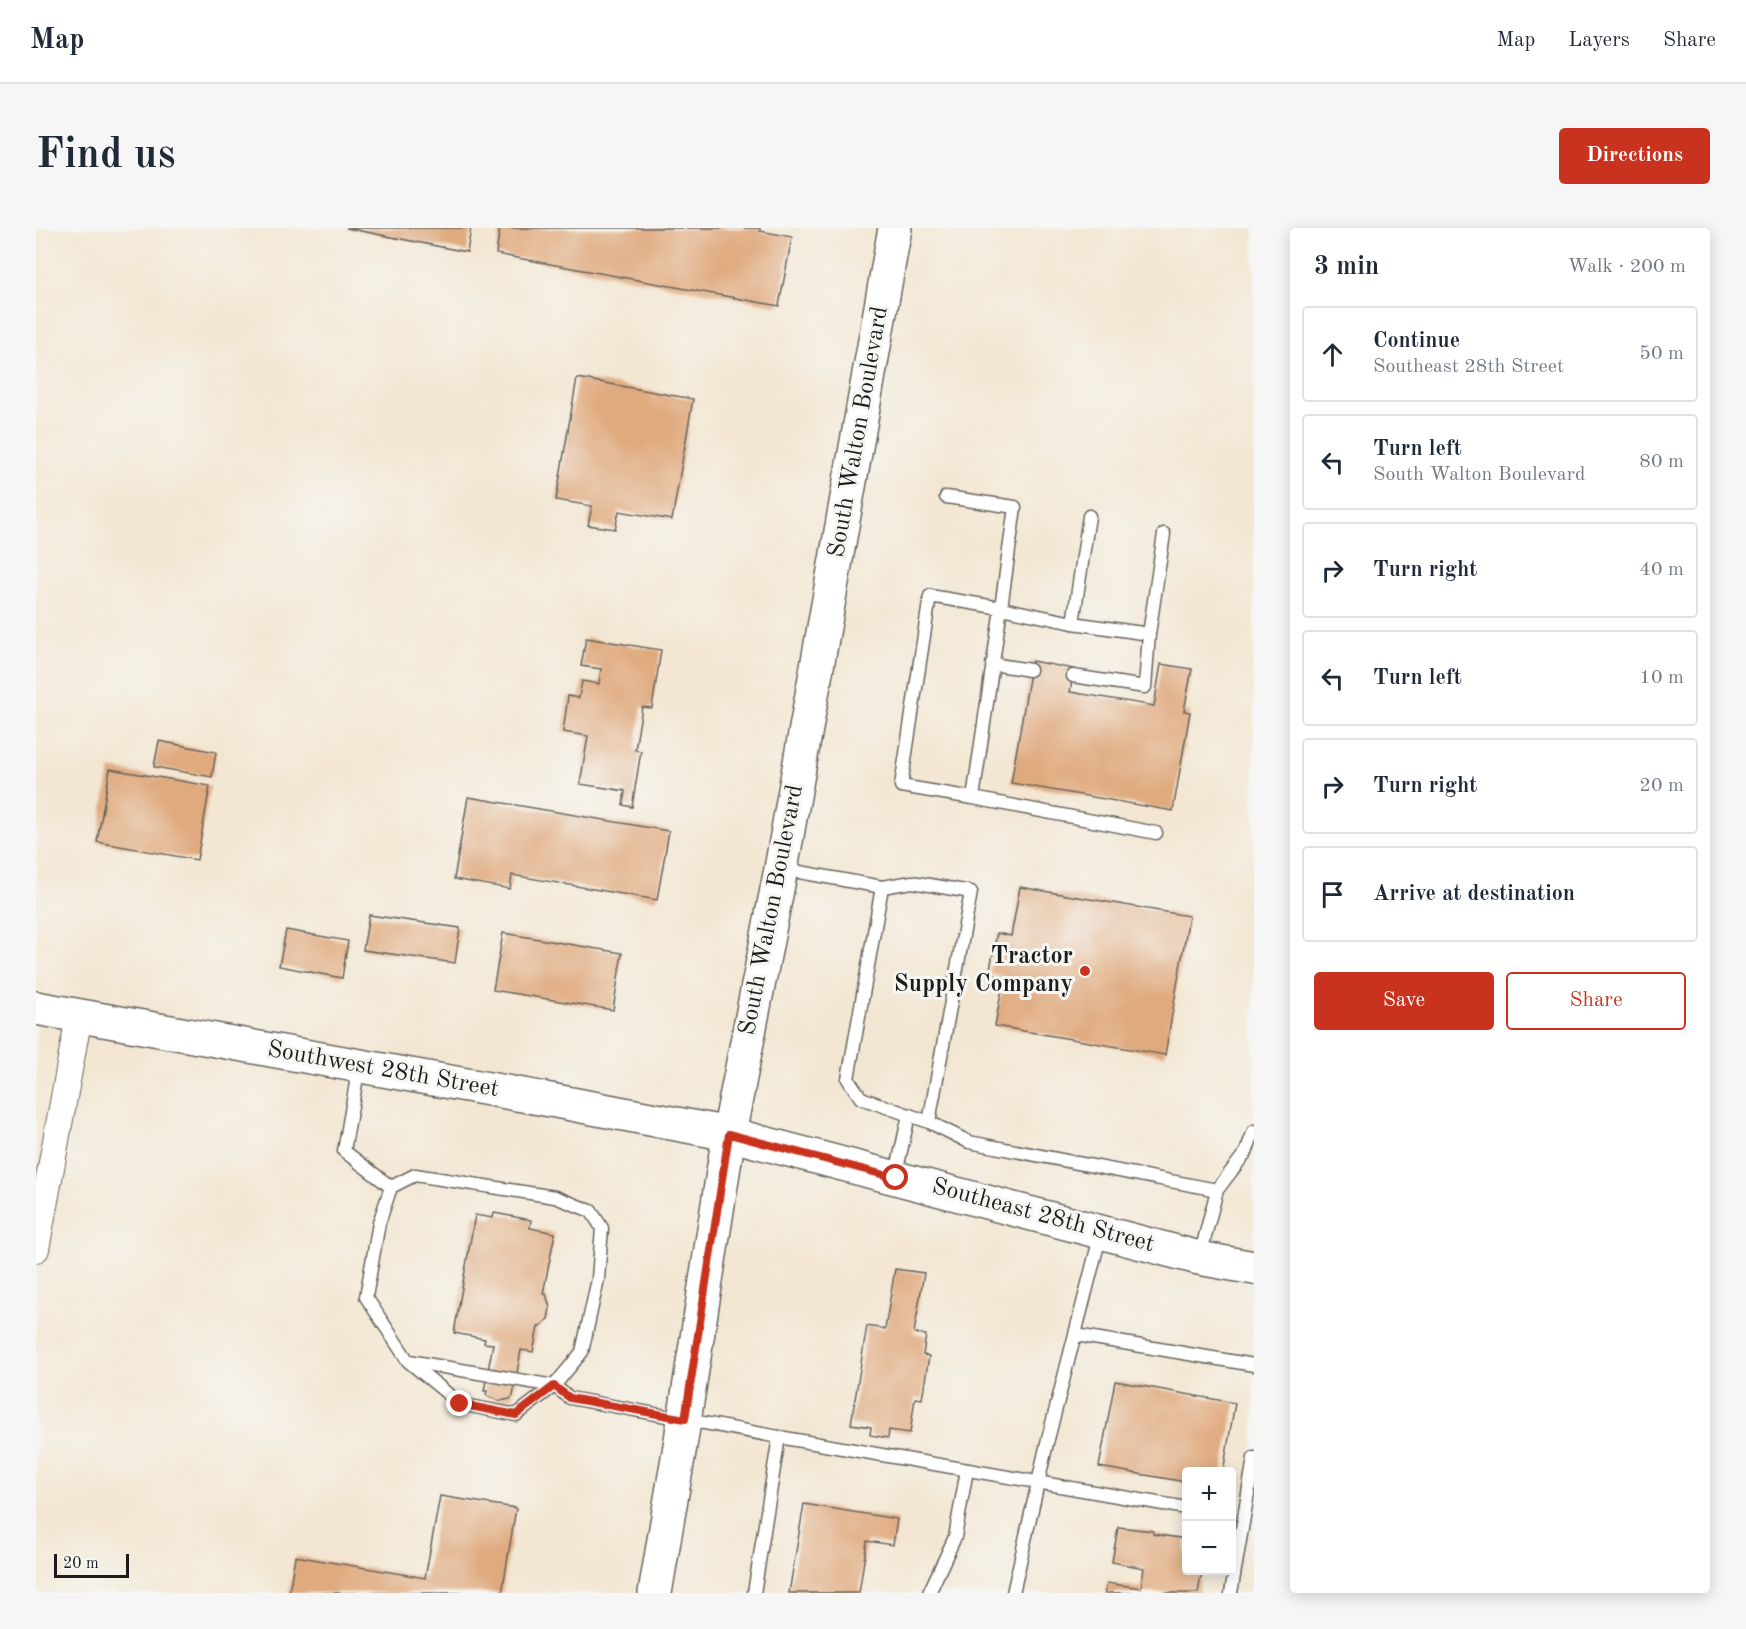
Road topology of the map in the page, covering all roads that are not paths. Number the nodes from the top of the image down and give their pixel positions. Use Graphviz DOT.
graph roads {
  1 [pos="895,228"];
  2 [pos="946,496"];
  3 [pos="1089,516"];
  4 [pos="1164,534"];
  5 [pos="1001,608"];
  6 [pos="1072,623"];
  7 [pos="1149,634"];
  8 [pos="992,664"];
  9 [pos="1030,670"];
  10 [pos="1073,676"];
  11 [pos="973,798"];
  12 [pos="1156,833"];
  13 [pos="782,869"];
  14 [pos="882,886"];
  15 [pos="36,1008"];
  16 [pos="79,1016"];
  17 [pos="359,1065"];
  18 [pos="909,1115"];
  19 [pos="929,1122"];
  20 [pos="1254,1131"];
  21 [pos="729,1134"];
  22 [pos="896,1178"];
  23 [pos="392,1187"];
  24 [pos="1216,1190"];
  25 [pos="1102,1232"];
  26 [pos="36,1249"];
  27 [pos="1199,1258"];
  28 [pos="1254,1268"];
  29 [pos="1076,1335"];
  30 [pos="408,1361"];
  31 [pos="1254,1365"];
  32 [pos="554,1386"];
  33 [pos="685,1419"];
  34 [pos="779,1437"];
  35 [pos="1254,1458"];
  36 [pos="967,1470"];
  37 [pos="1038,1483"];
  38 [pos="1182,1507"];
  39 [pos="1238,1517"];
  40 [pos="655,1593"];
  41 [pos="754,1593"];
  42 [pos="928,1593"];
  43 [pos="1012,1593"];
  44 [pos="1231,1593"];
  1 -- 13 [label="main road, South Walton Boulevard"];
  2 -- 5 [label="lane"];
  3 -- 6 [label="lane"];
  4 -- 7 [label="lane"];
  5 -- 6 [label="lane"];
  5 -- 8 [label="lane"];
  5 -- 11 [label="lane"];
  6 -- 7 [label="lane"];
  7 -- 10 [label="lane"];
  8 -- 9 [label="lane"];
  8 -- 11 [label="lane"];
  11 -- 12 [label="lane"];
  13 -- 14 [label="lane"];
  13 -- 21 [label="main road, South Walton Boulevard"];
  14 -- 18 [label="lane"];
  14 -- 19 [label="lane"];
  15 -- 16 [label="main road, Southwest 28th Street"];
  16 -- 17 [label="main road, Southwest 28th Street"];
  16 -- 26 [label="street"];
  17 -- 21 [label="main road, Southwest 28th Street"];
  17 -- 23 [label="lane"];
  18 -- 19 [label="lane"];
  18 -- 22 [label="lane"];
  19 -- 24 [label="lane"];
  20 -- 24 [label="lane"];
  21 -- 22 [label="main road, Southeast 28th Street"];
  21 -- 33 [label="main road, South Walton Boulevard"];
  22 -- 25 [label="main road, Southeast 28th Street"];
  23 -- 30 [label="lane"];
  23 -- 32 [label="lane"];
  24 -- 27 [label="lane"];
  25 -- 27 [label="main road, Southeast 28th Street"];
  25 -- 29 [label="lane"];
  27 -- 28 [label="main road, Southeast 28th Street"];
  29 -- 31 [label="lane"];
  29 -- 37 [label="lane"];
  30 -- 32 [label="lane"];
  30 -- 32 [label="lane"];
  32 -- 33 [label="lane"];
  33 -- 34 [label="lane"];
  33 -- 40 [label="main road, South Walton Boulevard"];
  34 -- 36 [label="lane"];
  34 -- 41 [label="lane"];
  35 -- 39 [label="lane"];
  36 -- 37 [label="lane"];
  36 -- 42 [label="lane"];
  37 -- 38 [label="lane"];
  37 -- 43 [label="lane"];
  39 -- 44 [label="lane"];
}
